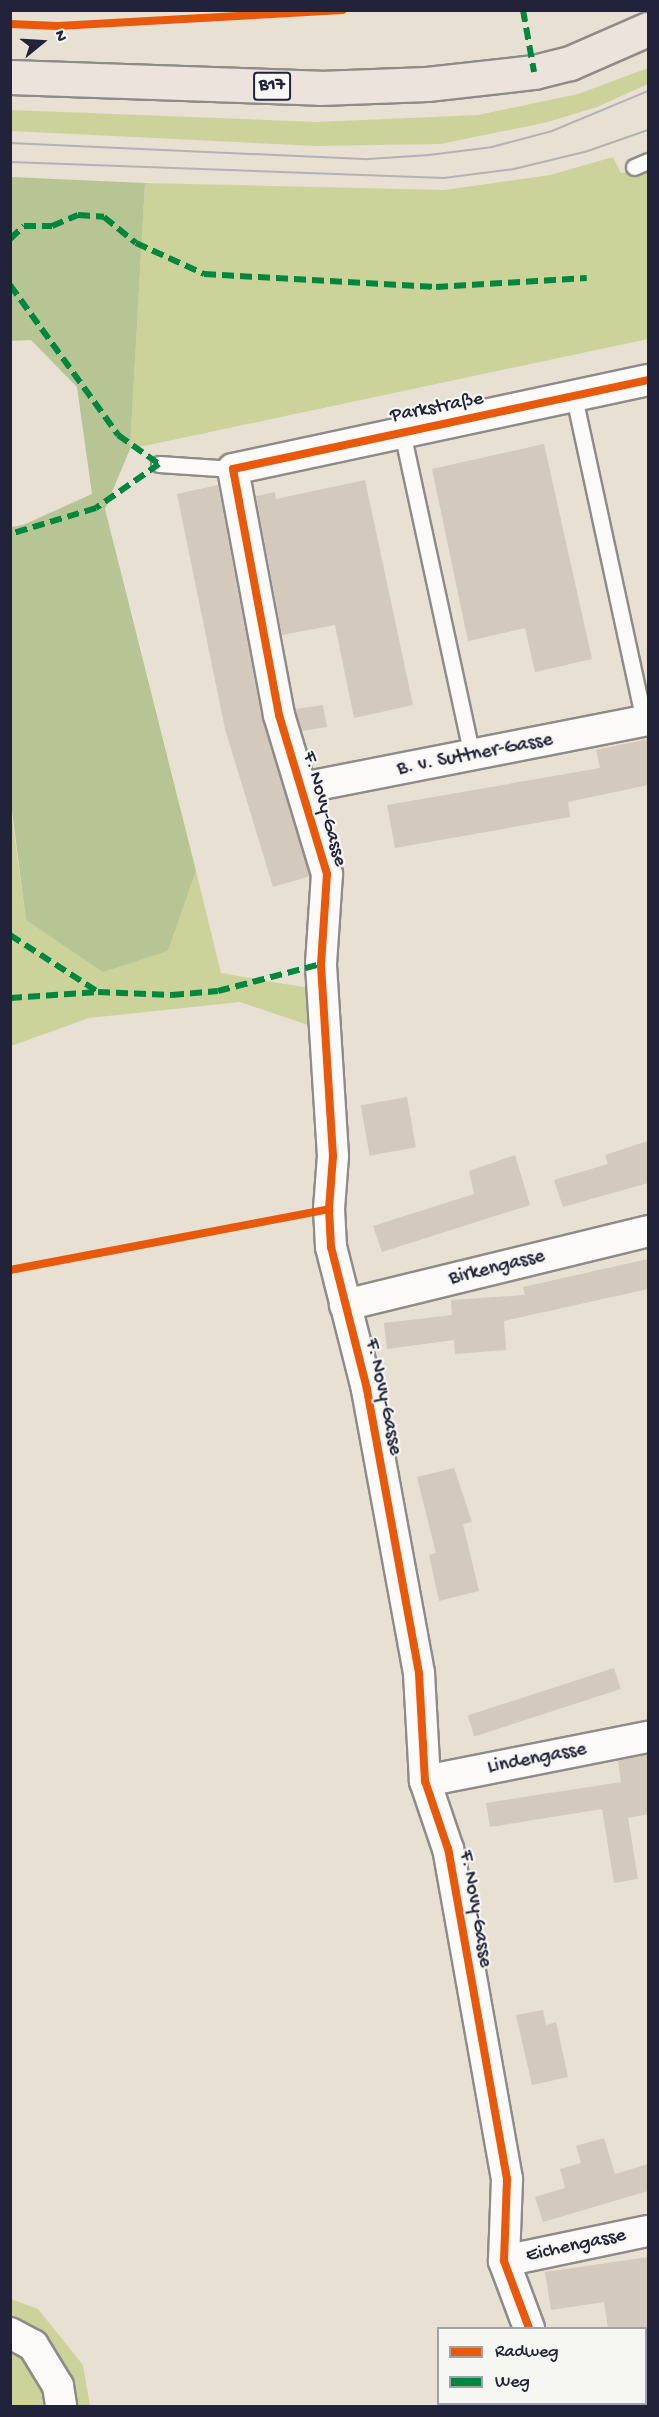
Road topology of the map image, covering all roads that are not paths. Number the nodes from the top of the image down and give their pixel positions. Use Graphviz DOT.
graph roads {
  1 [pos="648,29"];
  2 [pos="10,77"];
  3 [pos="648,161"];
  4 [pos="634,167"];
  5 [pos="648,380"];
  6 [pos="574,397"];
  7 [pos="402,432"];
  8 [pos="159,464"];
  9 [pos="233,469"];
  10 [pos="646,720"];
  11 [pos="472,756"];
  12 [pos="302,788"];
  13 [pos="648,1231"];
  14 [pos="345,1305"];
  15 [pos="648,1737"];
  16 [pos="425,1781"];
  17 [pos="648,2231"];
  18 [pos="504,2261"];
  19 [pos="529,2327"];
  20 [pos="10,2333"];
  21 [pos="61,2406"];
  1 -- 2 [label="main road, B17"];
  3 -- 4 [label="lane"];
  5 -- 6 [label="street, Parkstraße"];
  6 -- 7 [label="street, Parkstraße"];
  6 -- 10 [label="lane"];
  7 -- 9 [label="street, Parkstraße"];
  7 -- 11 [label="lane, Parkstraße"];
  8 -- 9 [label="lane"];
  9 -- 12 [label="street, F. Novy-Gasse"];
  10 -- 11 [label="street, B. v. Suttner-Gasse"];
  11 -- 12 [label="street, B. v. Suttner-Gasse"];
  12 -- 14 [label="street, F. Novy-Gasse"];
  13 -- 14 [label="street, Birkengasse"];
  14 -- 16 [label="street, F. Novy-Gasse"];
  15 -- 16 [label="street, Lindengasse"];
  16 -- 18 [label="street, F. Novy-Gasse"];
  17 -- 18 [label="street, Eichengasse"];
  18 -- 19 [label="street, F. Novy-Gasse"];
  20 -- 21 [label="street"];
}
